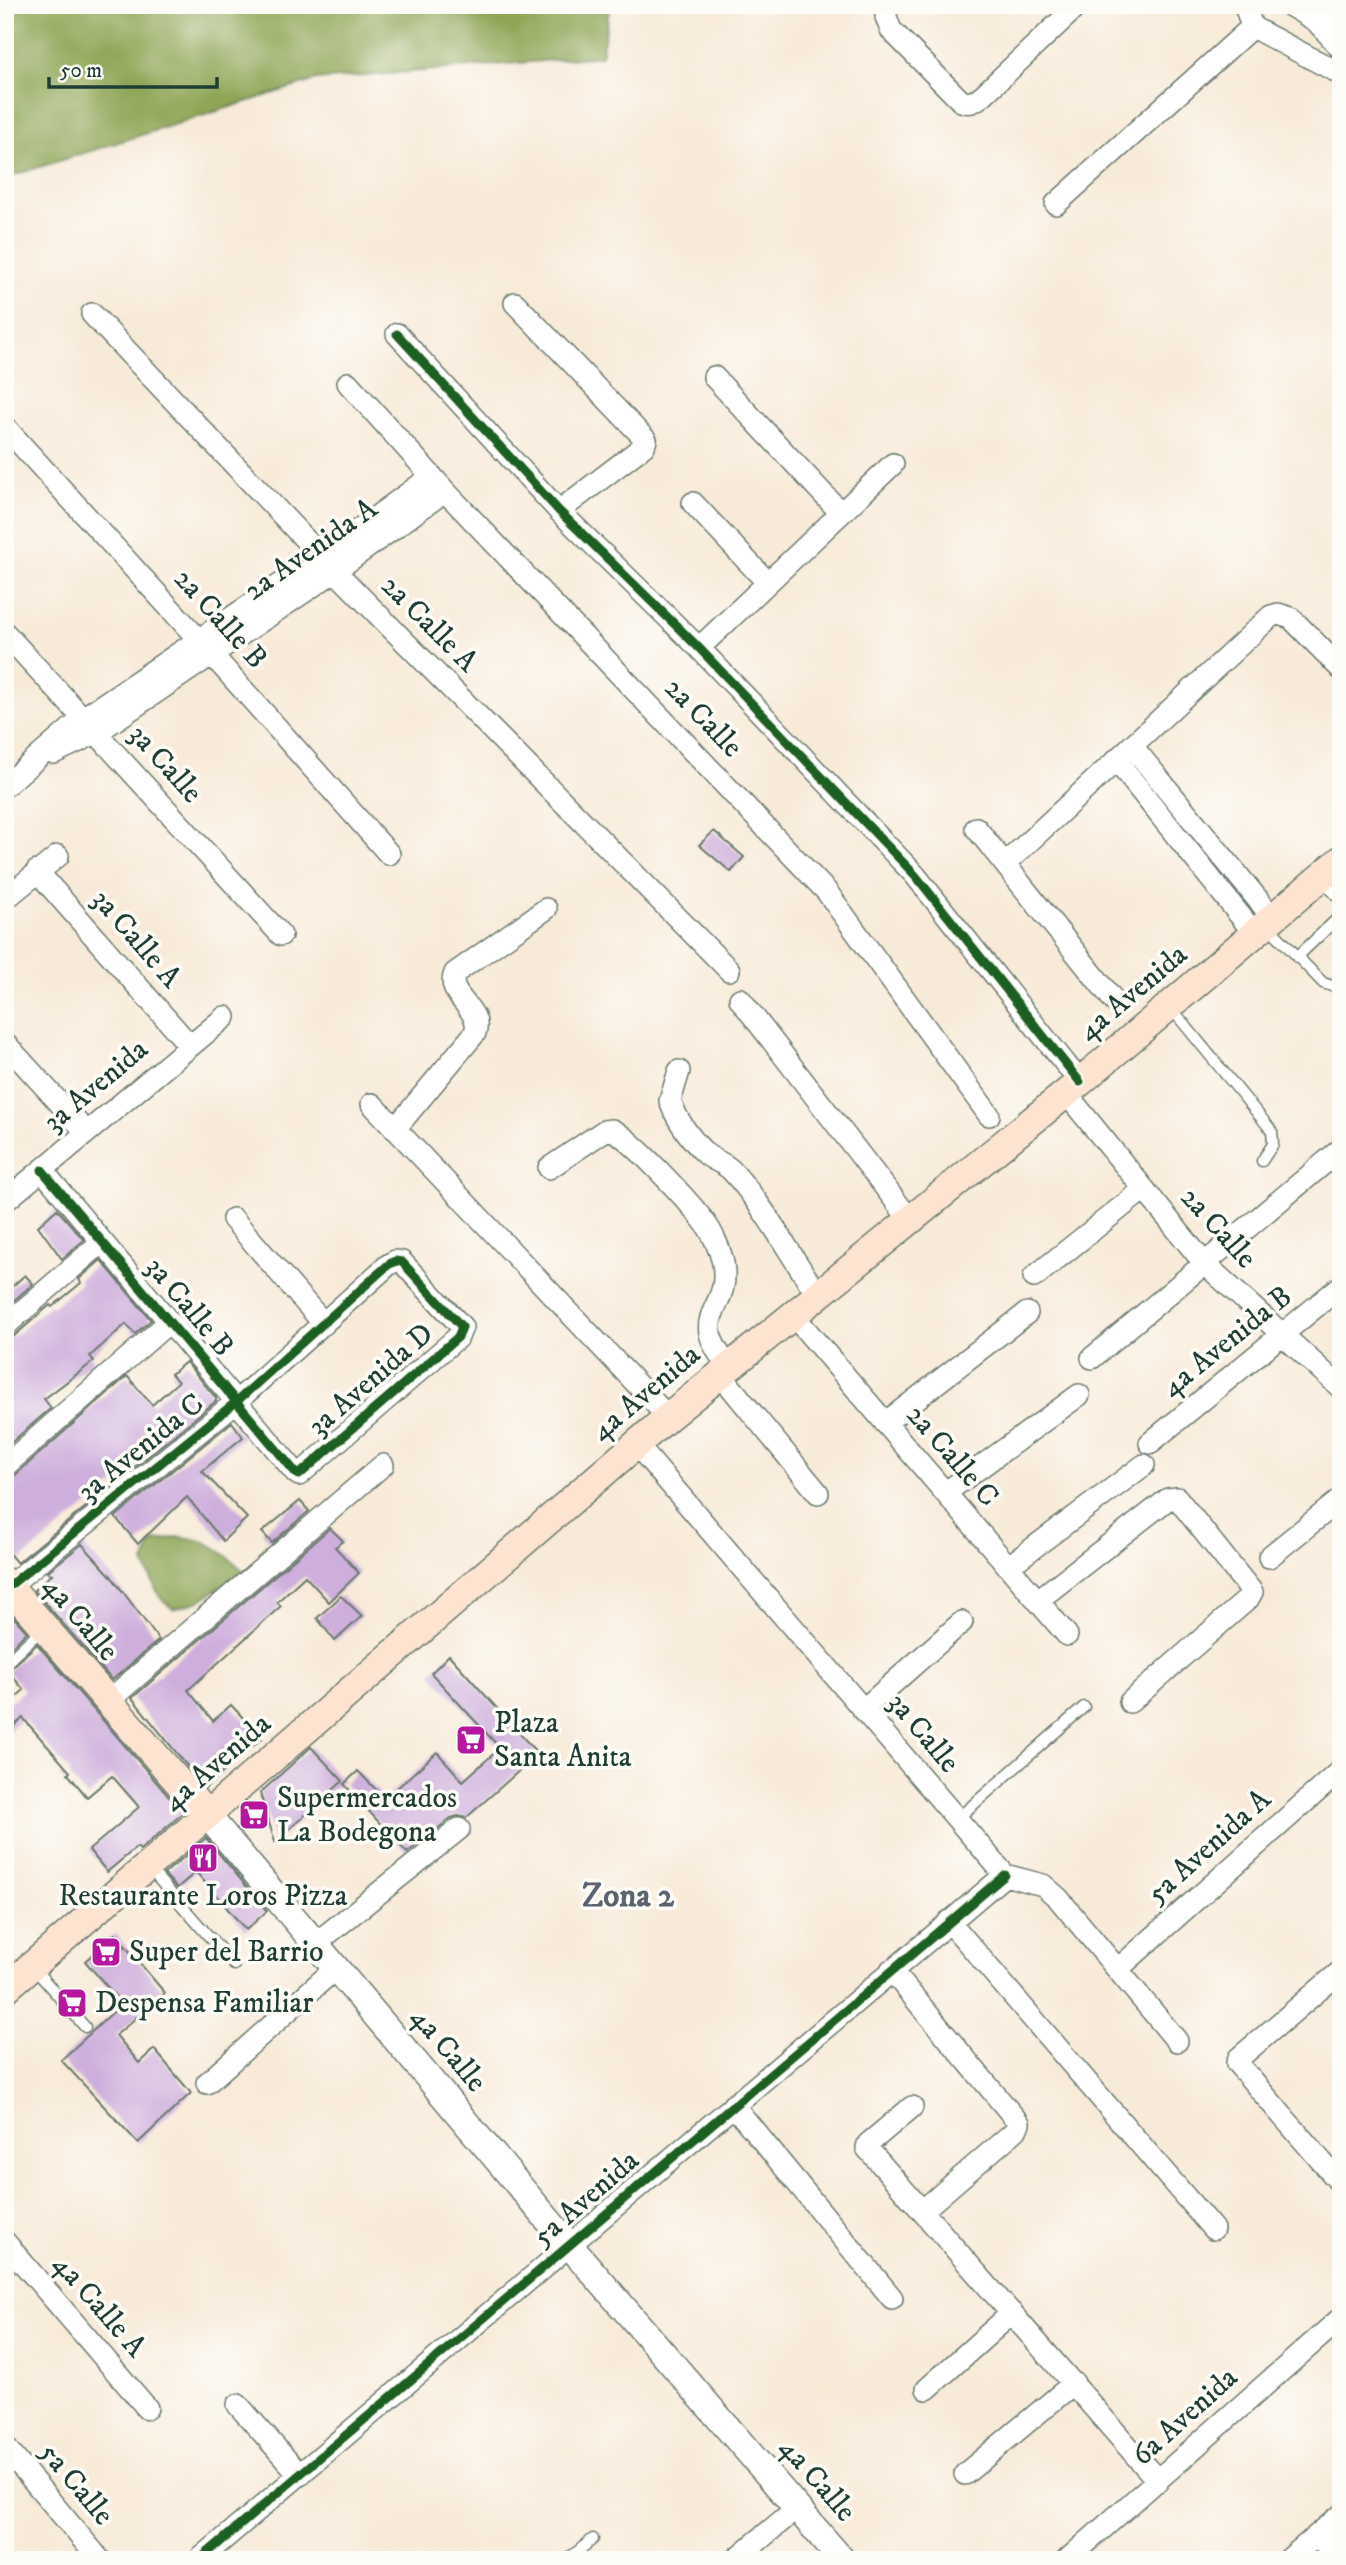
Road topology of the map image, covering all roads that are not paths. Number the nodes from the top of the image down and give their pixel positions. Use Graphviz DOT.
graph roads {
  1 [pos="887,5"];
  2 [pos="1078,5"];
  3 [pos="1245,5"];
  4 [pos="1289,5"];
  5 [pos="1327,5"];
  6 [pos="1341,17"];
  7 [pos="1252,27"];
  8 [pos="1341,48"];
  9 [pos="1341,74"];
  10 [pos="1056,204"];
  11 [pos="515,303"];
  12 [pos="92,314"];
  13 [pos="397,334"];
  14 [pos="714,377"];
  15 [pos="348,383"];
  16 [pos="5,427"];
  17 [pos="893,464"];
  18 [pos="439,484"];
  19 [pos="693,503"];
  20 [pos="559,510"];
  21 [pos="841,513"];
  22 [pos="328,564"];
  23 [pos="767,582"];
  24 [pos="5,633"];
  25 [pos="206,647"];
  26 [pos="699,648"];
  27 [pos="1341,669"];
  28 [pos="89,725"];
  29 [pos="1124,753"];
  30 [pos="5,786"];
  31 [pos="976,828"];
  32 [pos="389,854"];
  33 [pos="58,856"];
  34 [pos="1005,864"];
  35 [pos="1330,869"];
  36 [pos="37,871"];
  37 [pos="5,899"];
  38 [pos="1341,900"];
  39 [pos="547,909"];
  40 [pos="1341,915"];
  41 [pos="1264,925"];
  42 [pos="281,935"];
  43 [pos="1297,957"];
  44 [pos="729,970"];
  45 [pos="1341,982"];
  46 [pos="740,999"];
  47 [pos="1115,1002"];
  48 [pos="1169,1006"];
  49 [pos="225,1017"];
  50 [pos="5,1044"];
  51 [pos="190,1046"];
  52 [pos="679,1071"];
  53 [pos="1073,1088"];
  54 [pos="372,1104"];
  55 [pos="989,1115"];
  56 [pos="396,1129"];
  57 [pos="86,1132"];
  58 [pos="1341,1149"];
  59 [pos="1262,1161"];
  60 [pos="550,1168"];
  61 [pos="42,1170"];
  62 [pos="1144,1189"];
  63 [pos="5,1201"];
  64 [pos="233,1219"];
  65 [pos="911,1221"];
  66 [pos="102,1242"];
  67 [pos="395,1261"];
  68 [pos="1204,1263"];
  69 [pos="1034,1277"];
  70 [pos="1341,1286"];
  71 [pos="818,1295"];
  72 [pos="1027,1313"];
  73 [pos="793,1315"];
  74 [pos="169,1322"];
  75 [pos="324,1324"];
  76 [pos="5,1326"];
  77 [pos="1284,1335"];
  78 [pos="1092,1358"];
  79 [pos="724,1371"];
  80 [pos="1341,1388"];
  81 [pos="1079,1395"];
  82 [pos="236,1402"];
  83 [pos="668,1417"];
  84 [pos="885,1423"];
  85 [pos="1150,1443"];
  86 [pos="636,1444"];
  87 [pos="383,1465"];
  88 [pos="1144,1465"];
  89 [pos="5,1466"];
  90 [pos="299,1475"];
  91 [pos="818,1493"];
  92 [pos="945,1493"];
  93 [pos="1341,1499"];
  94 [pos="1269,1557"];
  95 [pos="1009,1566"];
  96 [pos="7,1584"];
  97 [pos="1038,1600"];
  98 [pos="962,1622"];
  99 [pos="44,1628"];
  100 [pos="1067,1635"];
  101 [pos="5,1664"];
  102 [pos="107,1702"];
  103 [pos="1130,1702"];
  104 [pos="1084,1707"];
  105 [pos="864,1709"];
  106 [pos="1341,1770"];
  107 [pos="207,1815"];
  108 [pos="957,1819"];
  109 [pos="459,1829"];
  110 [pos="148,1867"];
  111 [pos="1005,1875"];
  112 [pos="949,1921"];
  113 [pos="315,1944"];
  114 [pos="234,1965"];
  115 [pos="32,1966"];
  116 [pos="336,1968"];
  117 [pos="1118,1969"];
  118 [pos="891,1970"];
  119 [pos="1337,1981"];
  120 [pos="5,1989"];
  121 [pos="85,2027"];
  122 [pos="1177,2041"];
  123 [pos="207,2083"];
  124 [pos="733,2105"];
  125 [pos="912,2108"];
  126 [pos="1341,2184"];
  127 [pos="923,2210"];
  128 [pos="1213,2229"];
  129 [pos="5,2242"];
  130 [pos="570,2246"];
  131 [pos="892,2298"];
  132 [pos="1012,2313"];
  133 [pos="1341,2318"];
  134 [pos="1074,2383"];
  135 [pos="927,2389"];
  136 [pos="238,2405"];
  137 [pos="147,2408"];
  138 [pos="5,2447"];
  139 [pos="965,2474"];
  140 [pos="300,2475"];
  141 [pos="1158,2481"];
  142 [pos="797,2508"];
  143 [pos="1341,2515"];
  144 [pos="1317,2535"];
  145 [pos="593,2539"];
  146 [pos="100,2560"];
  147 [pos="200,2560"];
  148 [pos="567,2560"];
  149 [pos="735,2560"];
  150 [pos="842,2560"];
  151 [pos="1068,2560"];
  152 [pos="1288,2560"];
  153 [pos="1338,2560"];
  1 -- 2 [label="street"];
  3 -- 7 [label="street"];
  4 -- 8 [label="street"];
  5 -- 6 [label="street"];
  7 -- 9 [label="street"];
  7 -- 10 [label="street"];
  11 -- 20 [label="street"];
  12 -- 22 [label="street, 2a Calle A"];
  13 -- 20 [label="street, 2a Calle"];
  14 -- 21 [label="street"];
  15 -- 18 [label="street, 2a Calle"];
  16 -- 25 [label="street, 2a Calle B"];
  17 -- 21 [label="street"];
  18 -- 22 [label="street, 2a Avenida A"];
  18 -- 55 [label="street, 2a Calle"];
  19 -- 23 [label="street"];
  20 -- 26 [label="street, 2a Calle"];
  21 -- 23 [label="street"];
  22 -- 25 [label="street, 2a Avenida A"];
  22 -- 44 [label="street, 2a Calle A"];
  23 -- 26 [label="street"];
  24 -- 28 [label="street, 3a Calle"];
  25 -- 28 [label="street, 2a Avenida A"];
  25 -- 32 [label="street, 2a Calle B"];
  26 -- 53 [label="street, 2a Calle"];
  27 -- 29 [label="street"];
  28 -- 30 [label="street, 2a Avenida A"];
  28 -- 42 [label="street, 3a Calle"];
  29 -- 34 [label="street"];
  29 -- 41 [label="street"];
  31 -- 34 [label="street"];
  33 -- 36 [label="street"];
  34 -- 47 [label="street"];
  35 -- 38 [label="lane"];
  35 -- 41 [label="main road, 4a Avenida"];
  36 -- 37 [label="street"];
  36 -- 51 [label="street, 3a Calle A"];
  39 -- 56 [label="street"];
  40 -- 43 [label="lane"];
  41 -- 43 [label="lane"];
  41 -- 48 [label="main road, 4a Avenida"];
  43 -- 45 [label="lane"];
  46 -- 65 [label="street"];
  48 -- 53 [label="main road, 4a Avenida"];
  48 -- 59 [label="lane"];
  49 -- 51 [label="street, 3a Avenida"];
  50 -- 57 [label="street"];
  51 -- 57 [label="street, 3a Avenida"];
  52 -- 71 [label="street"];
  53 -- 62 [label="street, 2a Calle"];
  53 -- 65 [label="main road, 4a Avenida"];
  54 -- 56 [label="street"];
  56 -- 83 [label="street"];
  57 -- 61 [label="street, 3a Avenida"];
  58 -- 68 [label="street"];
  60 -- 79 [label="street"];
  61 -- 63 [label="street, 3a Avenida"];
  61 -- 66 [label="street, 3a Calle B"];
  62 -- 68 [label="street, 2a Calle"];
  62 -- 69 [label="street"];
  64 -- 75 [label="street"];
  65 -- 71 [label="main road, 4a Avenida"];
  66 -- 74 [label="street, 3a Calle B"];
  66 -- 76 [label="street"];
  67 -- 75 [label="street, 3a Avenida C"];
  67 -- 90 [label="street, 3a Avenida D"];
  68 -- 77 [label="street, 2a Calle"];
  68 -- 78 [label="street"];
  70 -- 77 [label="street, 4a Avenida B"];
  71 -- 73 [label="main road, 4a Avenida"];
  72 -- 84 [label="street"];
  73 -- 79 [label="main road, 4a Avenida"];
  73 -- 84 [label="street, 2a Calle C"];
  74 -- 82 [label="street, 3a Calle B"];
  74 -- 89 [label="street"];
  75 -- 82 [label="street, 3a Avenida C"];
  77 -- 80 [label="street, 2a Calle"];
  77 -- 85 [label="street, 4a Avenida B"];
  79 -- 83 [label="main road, 4a Avenida"];
  79 -- 91 [label="street"];
  81 -- 92 [label="street"];
  82 -- 90 [label="street, 3a Calle B"];
  82 -- 96 [label="street, 3a Avenida C"];
  83 -- 86 [label="main road, 4a Avenida"];
  84 -- 92 [label="street, 2a Calle C"];
  86 -- 105 [label="street, 3a Calle"];
  86 -- 107 [label="main road, 4a Avenida"];
  87 -- 102 [label="street"];
  88 -- 95 [label="street"];
  92 -- 95 [label="street, 2a Calle C"];
  93 -- 94 [label="street"];
  95 -- 97 [label="street, 2a Calle C"];
  96 -- 99 [label="main road, 4a Calle"];
  97 -- 100 [label="street, 2a Calle C"];
  97 -- 103 [label="street"];
  98 -- 105 [label="street"];
  99 -- 101 [label="lane"];
  99 -- 102 [label="main road, 4a Calle"];
  102 -- 107 [label="main road, 4a Calle"];
  104 -- 108 [label="lane"];
  105 -- 108 [label="street, 3a Calle"];
  106 -- 117 [label="street, 5a Avenida A"];
  107 -- 110 [label="main road, 4a Avenida"];
  107 -- 113 [label="street, 4a Calle"];
  108 -- 111 [label="street, 3a Calle"];
  109 -- 113 [label="street"];
  110 -- 114 [label="lane"];
  110 -- 115 [label="main road, 4a Avenida"];
  111 -- 112 [label="street, 5a Avenida"];
  111 -- 117 [label="street"];
  112 -- 118 [label="street, 5a Avenida"];
  112 -- 128 [label="street"];
  113 -- 116 [label="street, 4a Calle"];
  115 -- 120 [label="main road, 4a Avenida"];
  115 -- 121 [label="lane"];
  116 -- 123 [label="street"];
  116 -- 130 [label="street, 4a Calle"];
  117 -- 122 [label="street"];
  118 -- 124 [label="street, 5a Avenida"];
  118 -- 127 [label="street"];
  119 -- 126 [label="street"];
  124 -- 130 [label="street, 5a Avenida"];
  124 -- 131 [label="street"];
  125 -- 127 [label="street"];
  127 -- 132 [label="street"];
  129 -- 137 [label="street, 4a Calle A"];
  130 -- 140 [label="street, 5a Avenida"];
  130 -- 142 [label="street, 4a Calle"];
  132 -- 134 [label="street"];
  132 -- 135 [label="street"];
  133 -- 141 [label="street, 6a Avenida"];
  134 -- 139 [label="street"];
  134 -- 141 [label="street"];
  136 -- 140 [label="street"];
  138 -- 146 [label="street, 5a Calle"];
  140 -- 147 [label="street, 5a Avenida"];
  141 -- 151 [label="street, 6a Avenida"];
  142 -- 149 [label="street"];
  142 -- 150 [label="street, 4a Calle"];
  143 -- 144 [label="street"];
  144 -- 152 [label="street"];
  144 -- 153 [label="street"];
  145 -- 148 [label="lane"];
}
